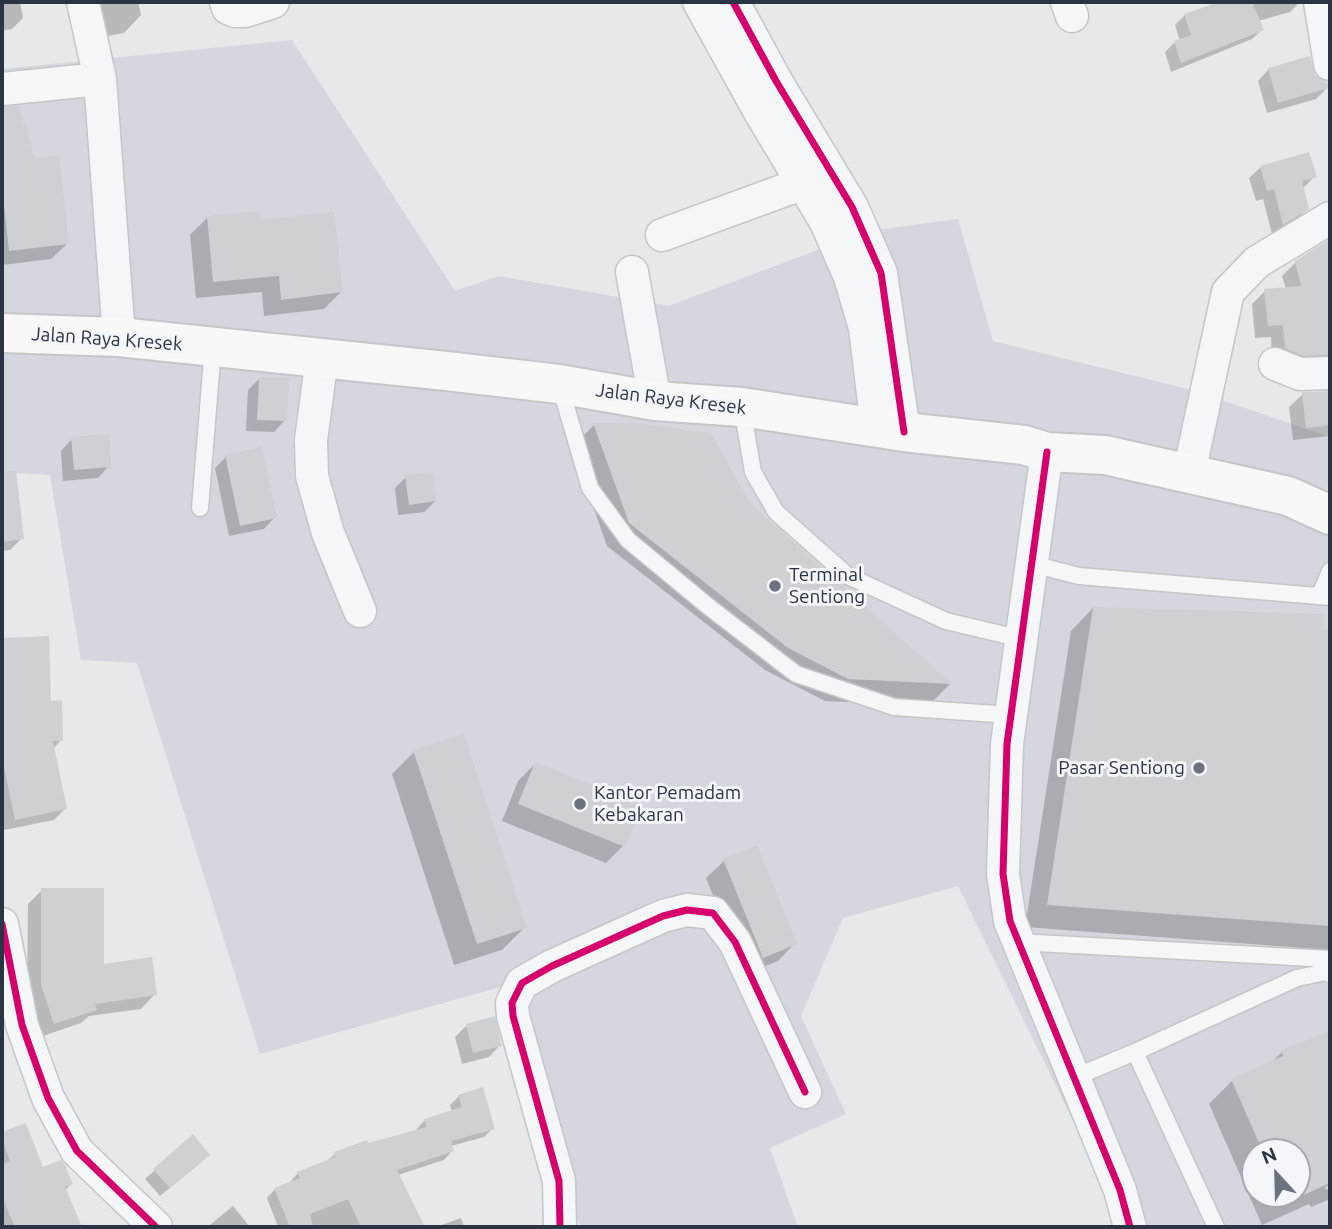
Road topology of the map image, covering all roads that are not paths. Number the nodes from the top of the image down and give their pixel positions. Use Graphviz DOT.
graph roads {
  1 [pos="83,2"];
  2 [pos="226,2"];
  3 [pos="273,2"];
  4 [pos="699,2"];
  5 [pos="733,2"];
  6 [pos="1320,2"];
  7 [pos="1330,64"];
  8 [pos="100,79"];
  9 [pos="2,89"];
  10 [pos="817,178"];
  11 [pos="1330,218"];
  12 [pos="662,235"];
  13 [pos="632,272"];
  14 [pos="2,333"];
  15 [pos="119,337"];
  16 [pos="213,347"];
  17 [pos="322,358"];
  18 [pos="1275,364"];
  19 [pos="1330,373"];
  20 [pos="559,384"];
  21 [pos="655,401"];
  22 [pos="742,407"];
  23 [pos="891,429"];
  24 [pos="1047,452"];
  25 [pos="1189,473"];
  26 [pos="200,508"];
  27 [pos="1330,516"];
  28 [pos="1032,564"];
  29 [pos="1330,571"];
  30 [pos="1325,596"];
  31 [pos="360,611"];
  32 [pos="1022,639"];
  33 [pos="1011,715"];
  34 [pos="2,924"];
  35 [pos="1018,942"];
  36 [pos="1330,958"];
  37 [pos="1330,974"];
  38 [pos="1135,1052"];
  39 [pos="1073,1078"];
  40 [pos="805,1092"];
  41 [pos="1120,1190"];
  42 [pos="155,1227"];
  43 [pos="560,1227"];
  44 [pos="1130,1227"];
  45 [pos="1153,1227"];
  46 [pos="1216,1227"];
  1 -- 8 [label="street"];
  2 -- 3 [label="street"];
  4 -- 10 [label="street"];
  5 -- 10 [label="street"];
  6 -- 7 [label="street"];
  8 -- 9 [label="street"];
  8 -- 15 [label="street"];
  10 -- 12 [label="street"];
  10 -- 23 [label="street"];
  11 -- 25 [label="street"];
  13 -- 21 [label="street"];
  14 -- 15 [label="main road, Jalan Raya Kresek"];
  15 -- 16 [label="main road, Jalan Raya Kresek"];
  16 -- 17 [label="main road, Jalan Raya Kresek"];
  16 -- 26 [label="lane"];
  17 -- 20 [label="main road, Jalan Raya Kresek"];
  17 -- 31 [label="street"];
  18 -- 19 [label="street"];
  20 -- 21 [label="main road, Jalan Raya Kresek"];
  20 -- 33 [label="lane"];
  21 -- 22 [label="main road, Jalan Raya Kresek"];
  22 -- 23 [label="main road, Jalan Raya Kresek"];
  22 -- 32 [label="lane"];
  23 -- 24 [label="main road, Jalan Raya Kresek"];
  24 -- 25 [label="main road, Jalan Raya Kresek"];
  24 -- 28 [label="street"];
  25 -- 27 [label="main road, Jalan Raya Kresek"];
  28 -- 30 [label="lane"];
  28 -- 32 [label="street"];
  29 -- 30 [label="lane"];
  32 -- 33 [label="street"];
  33 -- 35 [label="street"];
  34 -- 42 [label="street"];
  35 -- 36 [label="lane"];
  35 -- 39 [label="street"];
  37 -- 38 [label="lane"];
  38 -- 39 [label="lane"];
  38 -- 46 [label="lane"];
  39 -- 41 [label="street"];
  40 -- 43 [label="street"];
  41 -- 44 [label="street"];
  41 -- 45 [label="street"];
}
